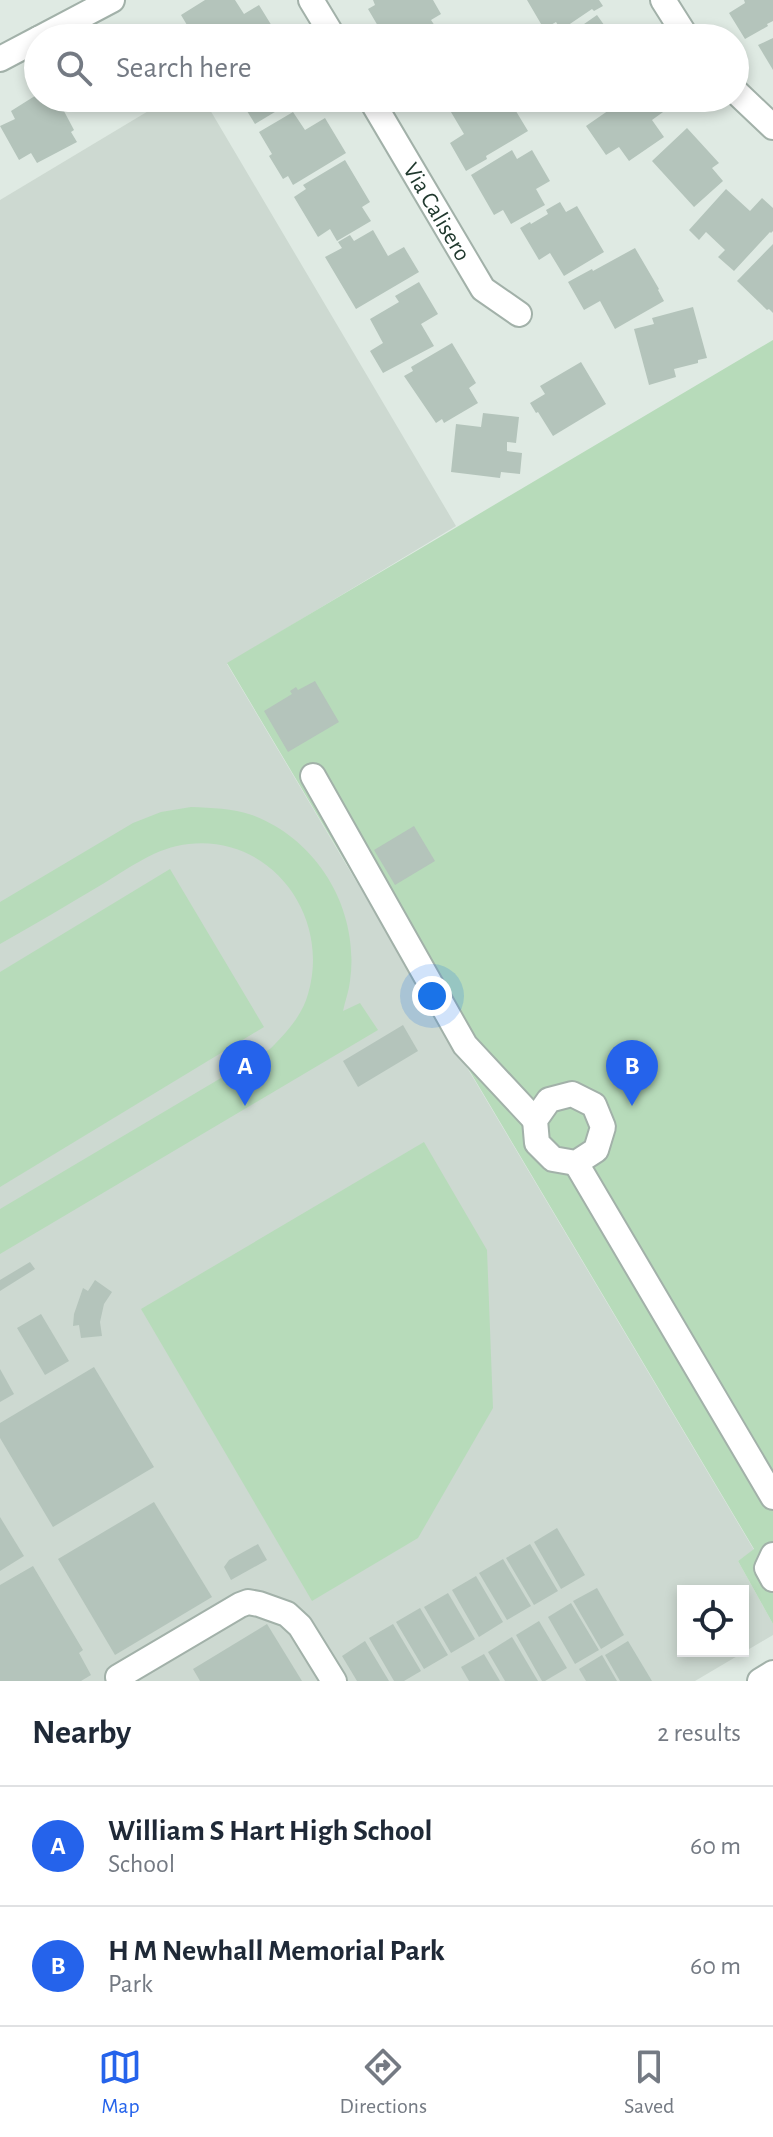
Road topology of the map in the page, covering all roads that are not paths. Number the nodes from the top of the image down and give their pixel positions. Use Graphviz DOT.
graph roads {
  1 [pos="112,0"];
  2 [pos="311,0"];
  3 [pos="663,0"];
  4 [pos="66,24"];
  5 [pos="326,24"];
  6 [pos="678,24"];
  7 [pos="24,46"];
  8 [pos="0,59"];
  9 [pos="749,104"];
  10 [pos="378,112"];
  11 [pos="773,127"];
  12 [pos="519,314"];
  13 [pos="313,776"];
  14 [pos="535,1120"];
  15 [pos="576,1163"];
  16 [pos="773,1497"];
  17 [pos="773,1555"];
  18 [pos="773,1579"];
  19 [pos="773,1673"];
  20 [pos="118,1677"];
  21 [pos="334,1681"];
  22 [pos="760,1681"];
  1 -- 4 [label="street"];
  2 -- 5 [label="street"];
  3 -- 6 [label="street"];
  7 -- 8 [label="street"];
  9 -- 11 [label="street"];
  10 -- 12 [label="street, Via Calisero"];
  13 -- 14 [label="street"];
  14 -- 15 [label="street"];
  14 -- 15 [label="street"];
  15 -- 16 [label="street"];
  17 -- 18 [label="street"];
  19 -- 22 [label="street"];
  20 -- 21 [label="street"];
}
